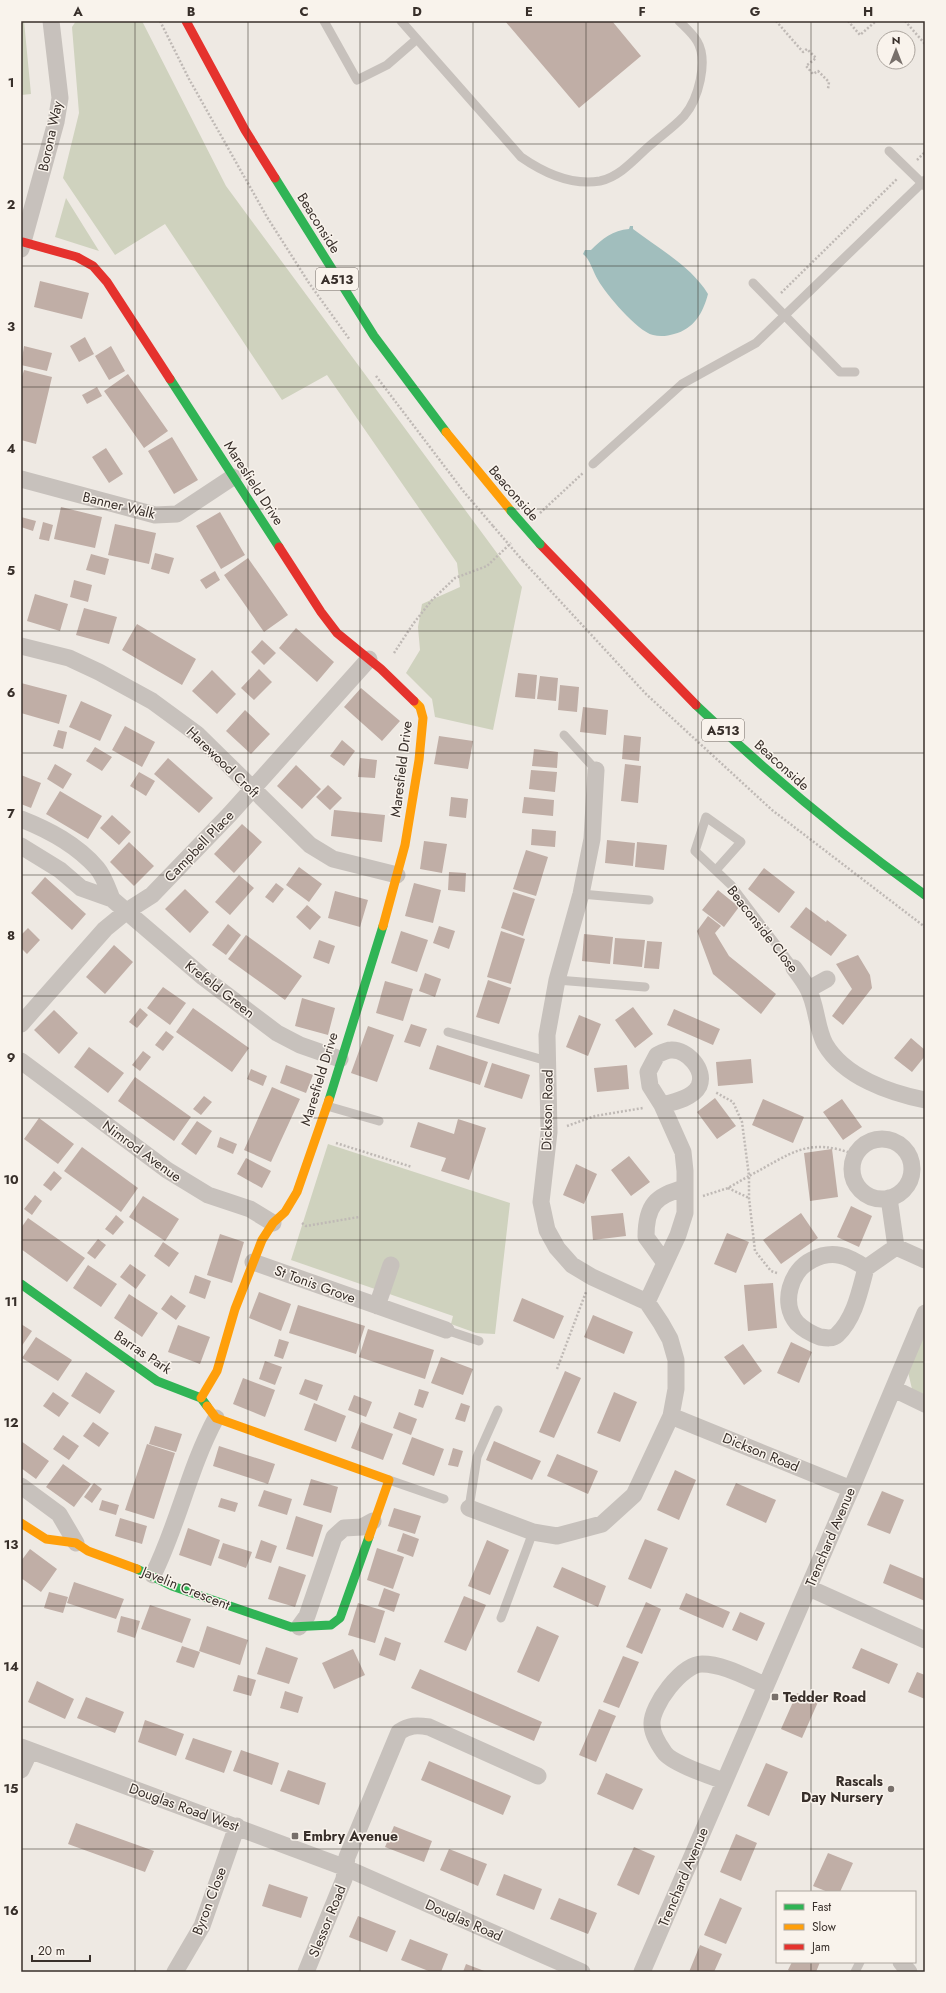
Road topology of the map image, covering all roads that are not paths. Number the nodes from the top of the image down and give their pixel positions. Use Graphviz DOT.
graph roads {
  1 [pos="51,21"];
  2 [pos="186,21"];
  3 [pos="324,21"];
  4 [pos="401,21"];
  5 [pos="679,21"];
  6 [pos="417,39"];
  7 [pos="889,151"];
  8 [pos="924,183"];
  9 [pos="22,245"];
  10 [pos="754,283"];
  11 [pos="784,315"];
  12 [pos="855,372"];
  13 [pos="593,464"];
  14 [pos="233,477"];
  15 [pos="21,479"];
  16 [pos="21,646"];
  17 [pos="375,664"];
  18 [pos="564,735"];
  19 [pos="596,770"];
  20 [pos="252,789"];
  21 [pos="21,819"];
  22 [pos="21,846"];
  23 [pos="716,870"];
  24 [pos="397,875"];
  25 [pos="581,894"];
  26 [pos="925,895"];
  27 [pos="112,898"];
  28 [pos="649,900"];
  29 [pos="127,911"];
  30 [pos="794,968"];
  31 [pos="827,979"];
  32 [pos="557,980"];
  33 [pos="645,988"];
  34 [pos="808,989"];
  35 [pos="21,1024"];
  36 [pos="448,1032"];
  37 [pos="340,1059"];
  38 [pos="21,1061"];
  39 [pos="547,1061"];
  40 [pos="925,1100"];
  41 [pos="662,1105"];
  42 [pos="327,1106"];
  43 [pos="379,1121"];
  44 [pos="685,1194"];
  45 [pos="889,1198"];
  46 [pos="279,1218"];
  47 [pos="896,1247"];
  48 [pos="925,1260"];
  49 [pos="253,1262"];
  50 [pos="665,1263"];
  51 [pos="391,1265"];
  52 [pos="866,1268"];
  53 [pos="21,1284"];
  54 [pos="647,1302"];
  55 [pos="377,1306"];
  56 [pos="925,1313"];
  57 [pos="446,1330"];
  58 [pos="479,1341"];
  59 [pos="894,1389"];
  60 [pos="201,1398"];
  61 [pos="925,1404"];
  62 [pos="498,1410"];
  63 [pos="671,1416"];
  64 [pos="216,1418"];
  65 [pos="389,1480"];
  66 [pos="21,1486"];
  67 [pos="851,1489"];
  68 [pos="444,1499"];
  69 [pos="469,1508"];
  70 [pos="373,1521"];
  71 [pos="21,1523"];
  72 [pos="533,1532"];
  73 [pos="76,1543"];
  74 [pos="153,1575"];
  75 [pos="808,1588"];
  76 [pos="501,1618"];
  77 [pos="299,1628"];
  78 [pos="925,1640"];
  79 [pos="765,1685"];
  80 [pos="25,1749"];
  81 [pos="21,1770"];
  82 [pos="538,1776"];
  83 [pos="724,1781"];
  84 [pos="237,1826"];
  85 [pos="346,1868"];
  86 [pos="860,1963"];
  87 [pos="902,1963"];
  88 [pos="175,1972"];
  89 [pos="306,1972"];
  90 [pos="582,1972"];
  91 [pos="642,1972"];
  92 [pos="855,1972"];
  93 [pos="909,1972"];
  1 -- 9 [label="street, Borona Way"];
  2 -- 26 [label="main road, Beaconside / A513, bridge"];
  3 -- 6 [label="lane"];
  4 -- 6 [label="lane"];
  5 -- 6 [label="lane"];
  7 -- 8 [label="lane"];
  8 -- 11 [label="lane"];
  9 -- 14 [label="main road, Maresfield Drive"];
  10 -- 11 [label="lane"];
  11 -- 12 [label="lane"];
  11 -- 13 [label="lane"];
  14 -- 15 [label="street, Banner Walk"];
  14 -- 17 [label="main road, Maresfield Drive"];
  16 -- 20 [label="street, Harewood Croft"];
  17 -- 20 [label="street, Campbell Place"];
  17 -- 24 [label="main road, Maresfield Drive"];
  18 -- 19 [label="lane"];
  19 -- 25 [label="street, Dickson Road"];
  20 -- 24 [label="street, Harewood Croft"];
  20 -- 29 [label="street, Campbell Place"];
  21 -- 27 [label="street, Krefeld Green"];
  22 -- 27 [label="street, Krefeld Green"];
  23 -- 23 [label="lane, Beaconside Close"];
  23 -- 30 [label="lane, Beaconside Close"];
  24 -- 37 [label="main road, Maresfield Drive"];
  25 -- 28 [label="lane"];
  25 -- 32 [label="street, Dickson Road"];
  27 -- 29 [label="street, Krefeld Green"];
  29 -- 35 [label="street, Campbell Place"];
  29 -- 37 [label="street, Krefeld Green"];
  30 -- 34 [label="street, Beaconside Close"];
  31 -- 34 [label="street"];
  32 -- 33 [label="lane"];
  32 -- 39 [label="street, Dickson Road"];
  34 -- 40 [label="street, Beaconside Close"];
  36 -- 39 [label="lane"];
  37 -- 42 [label="main road, Maresfield Drive"];
  38 -- 46 [label="street, Nimrod Avenue"];
  39 -- 54 [label="street, Dickson Road"];
  41 -- 41 [label="street"];
  41 -- 44 [label="street"];
  42 -- 43 [label="lane"];
  42 -- 46 [label="main road, Maresfield Drive"];
  44 -- 50 [label="street"];
  44 -- 50 [label="street"];
  45 -- 45 [label="street"];
  45 -- 47 [label="street"];
  46 -- 49 [label="main road, Maresfield Drive"];
  47 -- 48 [label="street"];
  47 -- 52 [label="street"];
  49 -- 55 [label="street, St Tonis Grove"];
  49 -- 60 [label="main road, Maresfield Drive"];
  50 -- 54 [label="street"];
  51 -- 55 [label="street"];
  52 -- 52 [label="street"];
  53 -- 60 [label="main road, Barras Park"];
  54 -- 63 [label="street"];
  55 -- 57 [label="street, St Tonis Grove"];
  56 -- 59 [label="street, Trenchard Avenue"];
  57 -- 58 [label="lane"];
  59 -- 61 [label="street"];
  59 -- 67 [label="street, Trenchard Avenue"];
  60 -- 64 [label="main road"];
  62 -- 69 [label="lane"];
  63 -- 67 [label="street, Dickson Road"];
  63 -- 72 [label="street"];
  64 -- 65 [label="main road"];
  64 -- 74 [label="street"];
  65 -- 68 [label="lane"];
  65 -- 70 [label="main road, Javelin Crescent"];
  66 -- 73 [label="street, Javelin Crescent"];
  67 -- 75 [label="street, Trenchard Avenue"];
  69 -- 72 [label="street"];
  70 -- 77 [label="street"];
  70 -- 77 [label="main road, Javelin Crescent"];
  71 -- 73 [label="main road, Javelin Crescent"];
  72 -- 76 [label="lane"];
  73 -- 74 [label="main road, Javelin Crescent"];
  74 -- 77 [label="main road, Javelin Crescent"];
  75 -- 78 [label="street"];
  75 -- 79 [label="street, Trenchard Avenue"];
  79 -- 83 [label="street, Trenchard Avenue"];
  79 -- 83 [label="street"];
  80 -- 81 [label="street"];
  80 -- 84 [label="street, Douglas Road West"];
  82 -- 85 [label="street"];
  83 -- 91 [label="street, Trenchard Avenue"];
  84 -- 85 [label="street, Douglas Road West"];
  84 -- 88 [label="street, Byron Close"];
  85 -- 89 [label="street, Slessor Road"];
  85 -- 90 [label="street, Douglas Road"];
  86 -- 92 [label="lane"];
  87 -- 93 [label="street"];
}
